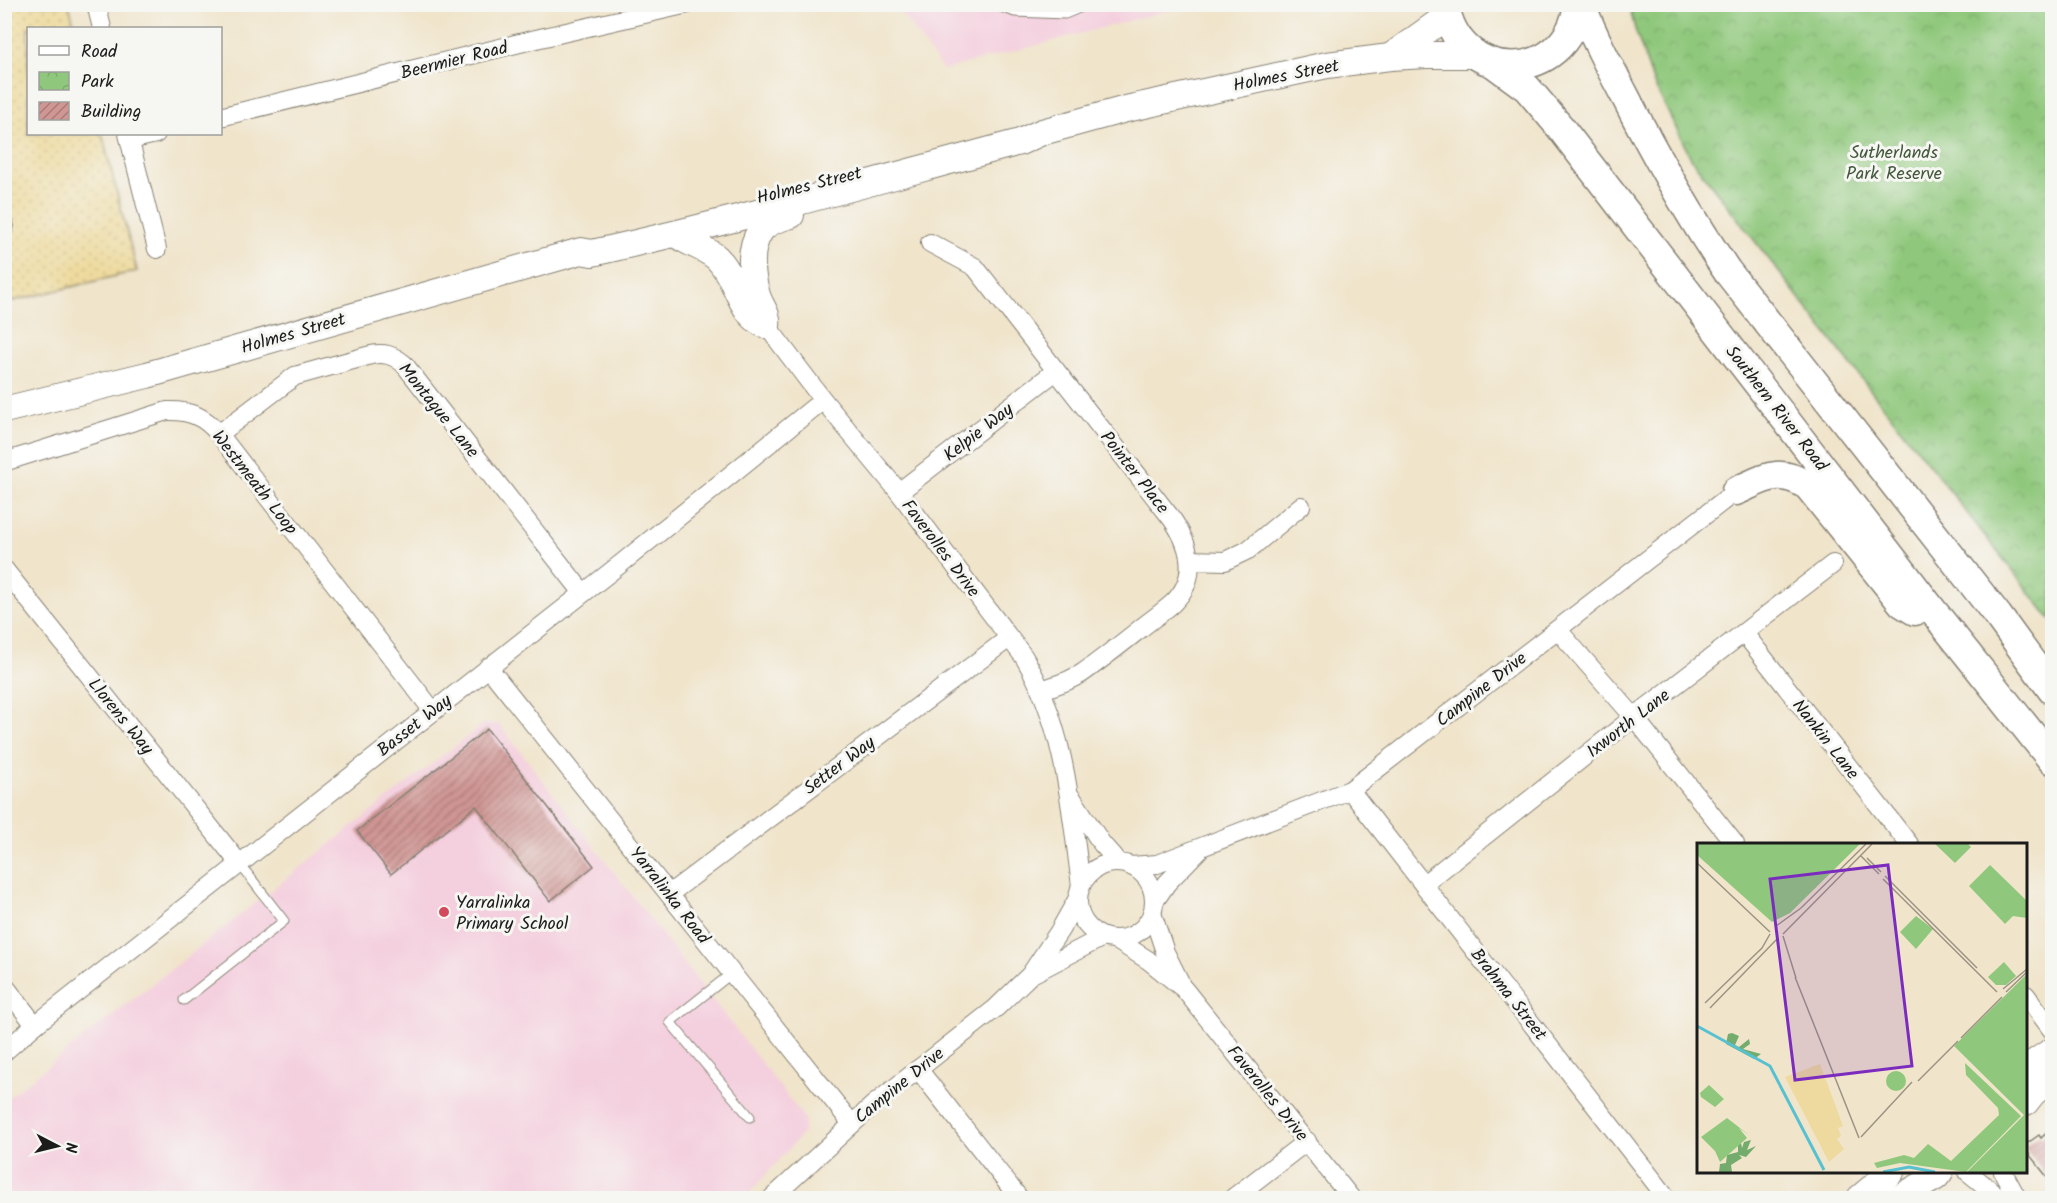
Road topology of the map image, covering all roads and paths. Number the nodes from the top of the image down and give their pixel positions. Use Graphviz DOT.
graph roads {
  1 [pos="96,4"];
  2 [pos="688,4"];
  3 [pos="993,4"];
  4 [pos="1089,4"];
  5 [pos="1579,4"];
  6 [pos="1446,8"];
  7 [pos="102,27"];
  8 [pos="1390,57"];
  9 [pos="1484,59"];
  10 [pos="222,117"];
  11 [pos="1042,132"];
  12 [pos="147,135"];
  13 [pos="129,137"];
  14 [pos="960,159"];
  15 [pos="676,234"];
  16 [pos="930,243"];
  17 [pos="157,249"];
  18 [pos="581,251"];
  19 [pos="767,326"];
  20 [pos="1056,371"];
  21 [pos="823,399"];
  22 [pos="4,411"];
  23 [pos="219,434"];
  24 [pos="4,462"];
  25 [pos="899,492"];
  26 [pos="1736,492"];
  27 [pos="1301,506"];
  28 [pos="1190,560"];
  29 [pos="1833,564"];
  30 [pos="4,569"];
  31 [pos="583,593"];
  32 [pos="1933,611"];
  33 [pos="1558,630"];
  34 [pos="1744,633"];
  35 [pos="1009,638"];
  36 [pos="488,667"];
  37 [pos="1042,690"];
  38 [pos="2052,690"];
  39 [pos="433,711"];
  40 [pos="1634,717"];
  41 [pos="2052,760"];
  42 [pos="1350,790"];
  43 [pos="1069,794"];
  44 [pos="1735,843"];
  45 [pos="1908,843"];
  46 [pos="1202,846"];
  47 [pos="239,863"];
  48 [pos="1125,864"];
  49 [pos="1424,884"];
  50 [pos="1080,892"];
  51 [pos="669,894"];
  52 [pos="1153,907"];
  53 [pos="1110,938"];
  54 [pos="732,973"];
  55 [pos="1030,975"];
  56 [pos="4,985"];
  57 [pos="1184,989"];
  58 [pos="2027,998"];
  59 [pos="184,1000"];
  60 [pos="35,1024"];
  61 [pos="2052,1029"];
  62 [pos="2052,1051"];
  63 [pos="4,1052"];
  64 [pos="2027,1067"];
  65 [pos="918,1069"];
  66 [pos="2052,1078"];
  67 [pos="2027,1100"];
  68 [pos="750,1117"];
  69 [pos="852,1124"];
  70 [pos="1307,1141"];
  71 [pos="1890,1173"];
  72 [pos="1939,1173"];
  73 [pos="1969,1173"];
  74 [pos="2004,1173"];
  75 [pos="772,1198"];
  76 [pos="1019,1198"];
  77 [pos="1233,1198"];
  78 [pos="1351,1198"];
  79 [pos="1667,1198"];
  80 [pos="1860,1198"];
  81 [pos="1899,1198"];
  82 [pos="2000,1198"];
  83 [pos="2017,1198"];
  1 -- 7 [label="street"];
  2 -- 10 [label="street, Beermier Road"];
  3 -- 4 [label="lane"];
  5 -- 9 [label="main road"];
  5 -- 38 [label="main road"];
  6 -- 8 [label="main road, Holmes Street"];
  6 -- 9 [label="main road, Southern River Road"];
  8 -- 9 [label="main road, Holmes Street"];
  8 -- 11 [label="main road, Holmes Street"];
  9 -- 32 [label="main road, Southern River Road"];
  11 -- 14 [label="main road, Holmes Street"];
  11 -- 18 [label="main road, Holmes Street"];
  12 -- 13 [label="street"];
  13 -- 17 [label="street"];
  14 -- 15 [label="main road, Holmes Street"];
  14 -- 19 [label="main road"];
  15 -- 18 [label="main road, Holmes Street"];
  15 -- 19 [label="main road"];
  16 -- 20 [label="street, Pointer Place"];
  18 -- 22 [label="main road, Holmes Street"];
  19 -- 21 [label="street, Faverolles Drive"];
  20 -- 25 [label="street, Kelpie Way"];
  20 -- 28 [label="street, Pointer Place"];
  21 -- 25 [label="street, Faverolles Drive"];
  21 -- 31 [label="street, Basset Way"];
  23 -- 24 [label="street, Westmeath Loop"];
  23 -- 31 [label="street, Montague Lane"];
  23 -- 39 [label="street, Westmeath Loop"];
  25 -- 35 [label="street, Faverolles Drive"];
  26 -- 32 [label="main road"];
  26 -- 33 [label="street, Campine Drive"];
  27 -- 28 [label="street"];
  28 -- 37 [label="street"];
  29 -- 34 [label="street, Ixworth Lane"];
  30 -- 47 [label="street, Llorens Way"];
  31 -- 36 [label="street, Basset Way"];
  32 -- 41 [label="main road, Southern River Road"];
  33 -- 40 [label="street"];
  33 -- 42 [label="street, Campine Drive"];
  34 -- 40 [label="street, Ixworth Lane"];
  34 -- 45 [label="street, Nankin Lane"];
  35 -- 37 [label="street, Faverolles Drive"];
  35 -- 51 [label="street, Setter Way"];
  36 -- 39 [label="street, Basset Way"];
  36 -- 51 [label="street, Yarralinka Road"];
  37 -- 43 [label="street, Faverolles Drive"];
  39 -- 47 [label="street, Basset Way"];
  40 -- 44 [label="street"];
  40 -- 49 [label="street, Ixworth Lane"];
  42 -- 46 [label="street, Campine Drive"];
  42 -- 49 [label="street, Brahma Street"];
  43 -- 48 [label="street, Faverolles Drive"];
  43 -- 50 [label="street, Faverolles Drive"];
  46 -- 48 [label="street, Campine Drive"];
  46 -- 52 [label="street, Campine Drive"];
  47 -- 59 [label="lane"];
  47 -- 60 [label="street, Basset Way"];
  48 -- 50 [label="street"];
  48 -- 52 [label="street"];
  49 -- 79 [label="street, Brahma Street"];
  50 -- 53 [label="street"];
  50 -- 55 [label="street, Campine Drive"];
  51 -- 54 [label="street, Yarralinka Road"];
  52 -- 53 [label="street"];
  52 -- 57 [label="street, Faverolles Drive"];
  53 -- 55 [label="street, Campine Drive"];
  53 -- 57 [label="street, Faverolles Drive"];
  54 -- 68 [label="lane"];
  54 -- 69 [label="street, Yarralinka Road"];
  55 -- 65 [label="street, Campine Drive"];
  56 -- 60 [label="street"];
  57 -- 70 [label="street, Faverolles Drive"];
  58 -- 61 [label="street"];
  60 -- 63 [label="street, Basset Way"];
  62 -- 64 [label="main road"];
  65 -- 69 [label="street, Campine Drive"];
  65 -- 76 [label="street"];
  66 -- 67 [label="main road"];
  69 -- 75 [label="street, Campine Drive"];
  70 -- 77 [label="street"];
  70 -- 78 [label="street, Faverolles Drive"];
  71 -- 80 [label="main road"];
  72 -- 81 [label="main road"];
  73 -- 82 [label="street"];
  74 -- 83 [label="street"];
}
